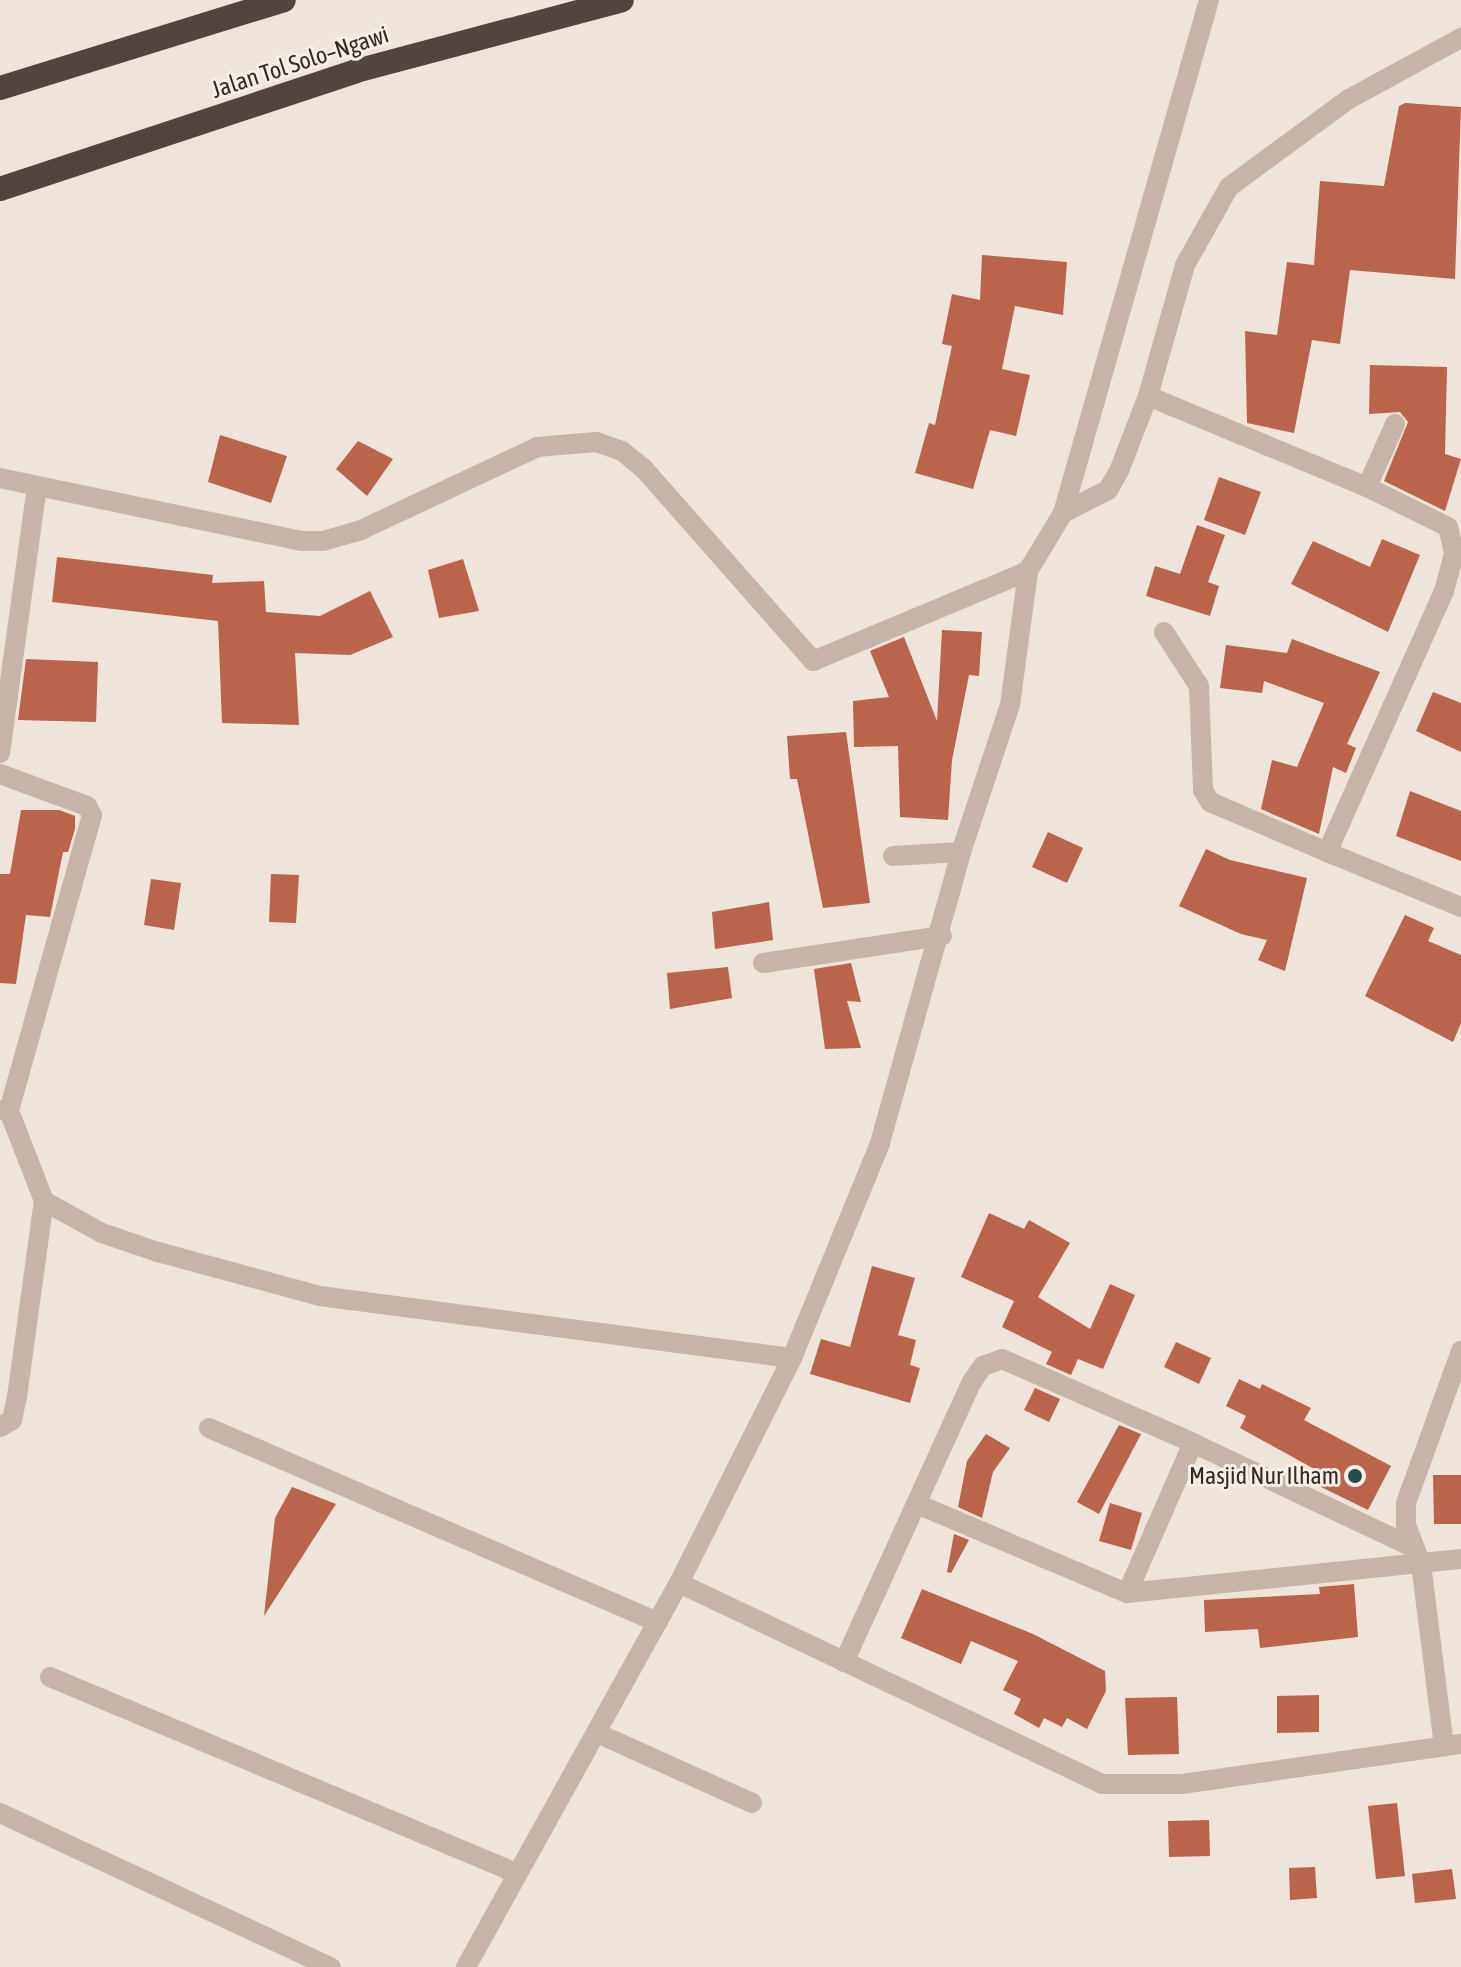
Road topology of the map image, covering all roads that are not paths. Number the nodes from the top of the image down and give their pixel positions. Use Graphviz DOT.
graph roads {
  1 [pos="284,0"];
  2 [pos="622,0"];
  3 [pos="1209,0"];
  4 [pos="1461,38"];
  5 [pos="0,88"];
  6 [pos="0,189"];
  7 [pos="1148,396"];
  8 [pos="1395,424"];
  9 [pos="0,478"];
  10 [pos="1367,487"];
  11 [pos="37,488"];
  12 [pos="1063,513"];
  13 [pos="1028,571"];
  14 [pos="1164,632"];
  15 [pos="0,753"];
  16 [pos="0,774"];
  17 [pos="961,852"];
  18 [pos="1327,852"];
  19 [pos="893,856"];
  20 [pos="1461,907"];
  21 [pos="942,936"];
  22 [pos="763,963"];
  23 [pos="4,1110"];
  24 [pos="44,1201"];
  25 [pos="1461,1351"];
  26 [pos="792,1358"];
  27 [pos="0,1427"];
  28 [pos="209,1428"];
  29 [pos="1193,1443"];
  30 [pos="917,1504"];
  31 [pos="1418,1556"];
  32 [pos="1461,1559"];
  33 [pos="679,1583"];
  34 [pos="1127,1593"];
  35 [pos="658,1622"];
  36 [pos="844,1662"];
  37 [pos="50,1677"];
  38 [pos="597,1733"];
  39 [pos="1453,1745"];
  40 [pos="752,1803"];
  41 [pos="0,1813"];
  42 [pos="516,1873"];
  43 [pos="475,1963"];
  44 [pos="331,1967"];
  1 -- 5 [label="highway"];
  2 -- 6 [label="highway, Jalan Tol Solo–Ngawi"];
  3 -- 12 [label="street"];
  4 -- 7 [label="street"];
  7 -- 10 [label="street"];
  7 -- 12 [label="street"];
  8 -- 10 [label="street"];
  9 -- 11 [label="street"];
  10 -- 18 [label="street"];
  11 -- 13 [label="street"];
  11 -- 15 [label="street"];
  12 -- 13 [label="street"];
  13 -- 17 [label="street"];
  14 -- 18 [label="street"];
  16 -- 23 [label="street"];
  17 -- 19 [label="street"];
  17 -- 21 [label="street"];
  18 -- 20 [label="street"];
  21 -- 22 [label="street"];
  21 -- 26 [label="street"];
  23 -- 24 [label="street"];
  24 -- 26 [label="street"];
  24 -- 27 [label="street"];
  25 -- 31 [label="street"];
  26 -- 33 [label="street"];
  28 -- 35 [label="street"];
  29 -- 30 [label="street"];
  29 -- 31 [label="street"];
  29 -- 34 [label="street"];
  30 -- 34 [label="street"];
  30 -- 36 [label="street"];
  31 -- 32 [label="street"];
  31 -- 34 [label="street"];
  31 -- 39 [label="street"];
  33 -- 35 [label="street"];
  33 -- 36 [label="street"];
  35 -- 38 [label="street"];
  36 -- 39 [label="street"];
  37 -- 42 [label="street"];
  38 -- 40 [label="street"];
  38 -- 42 [label="street"];
  41 -- 44 [label="street"];
  42 -- 43 [label="street"];
}
